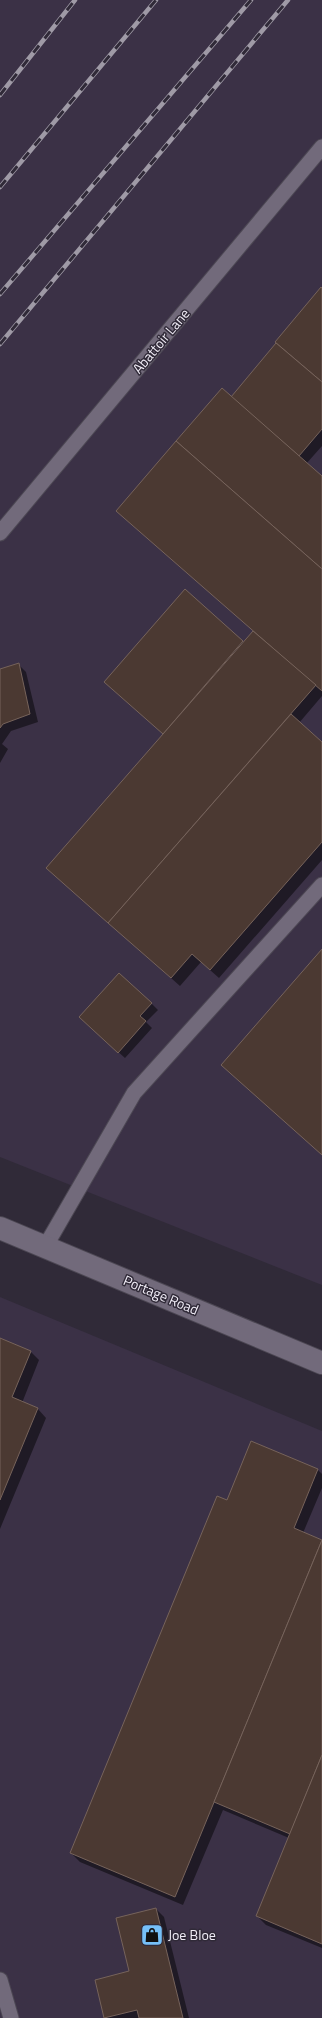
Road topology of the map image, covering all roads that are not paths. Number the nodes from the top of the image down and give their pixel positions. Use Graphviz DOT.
graph roads {
  1 [pos="322,147"];
  2 [pos="0,533"];
  3 [pos="322,885"];
  4 [pos="0,1228"];
  5 [pos="45,1247"];
  6 [pos="322,1363"];
  7 [pos="0,1980"];
  8 [pos="11,2018"];
  1 -- 2 [label="lane, Abattoir Lane"];
  3 -- 5 [label="lane"];
  4 -- 5 [label="street, Portage Road"];
  5 -- 6 [label="street, Portage Road"];
  7 -- 8 [label="lane"];
}
